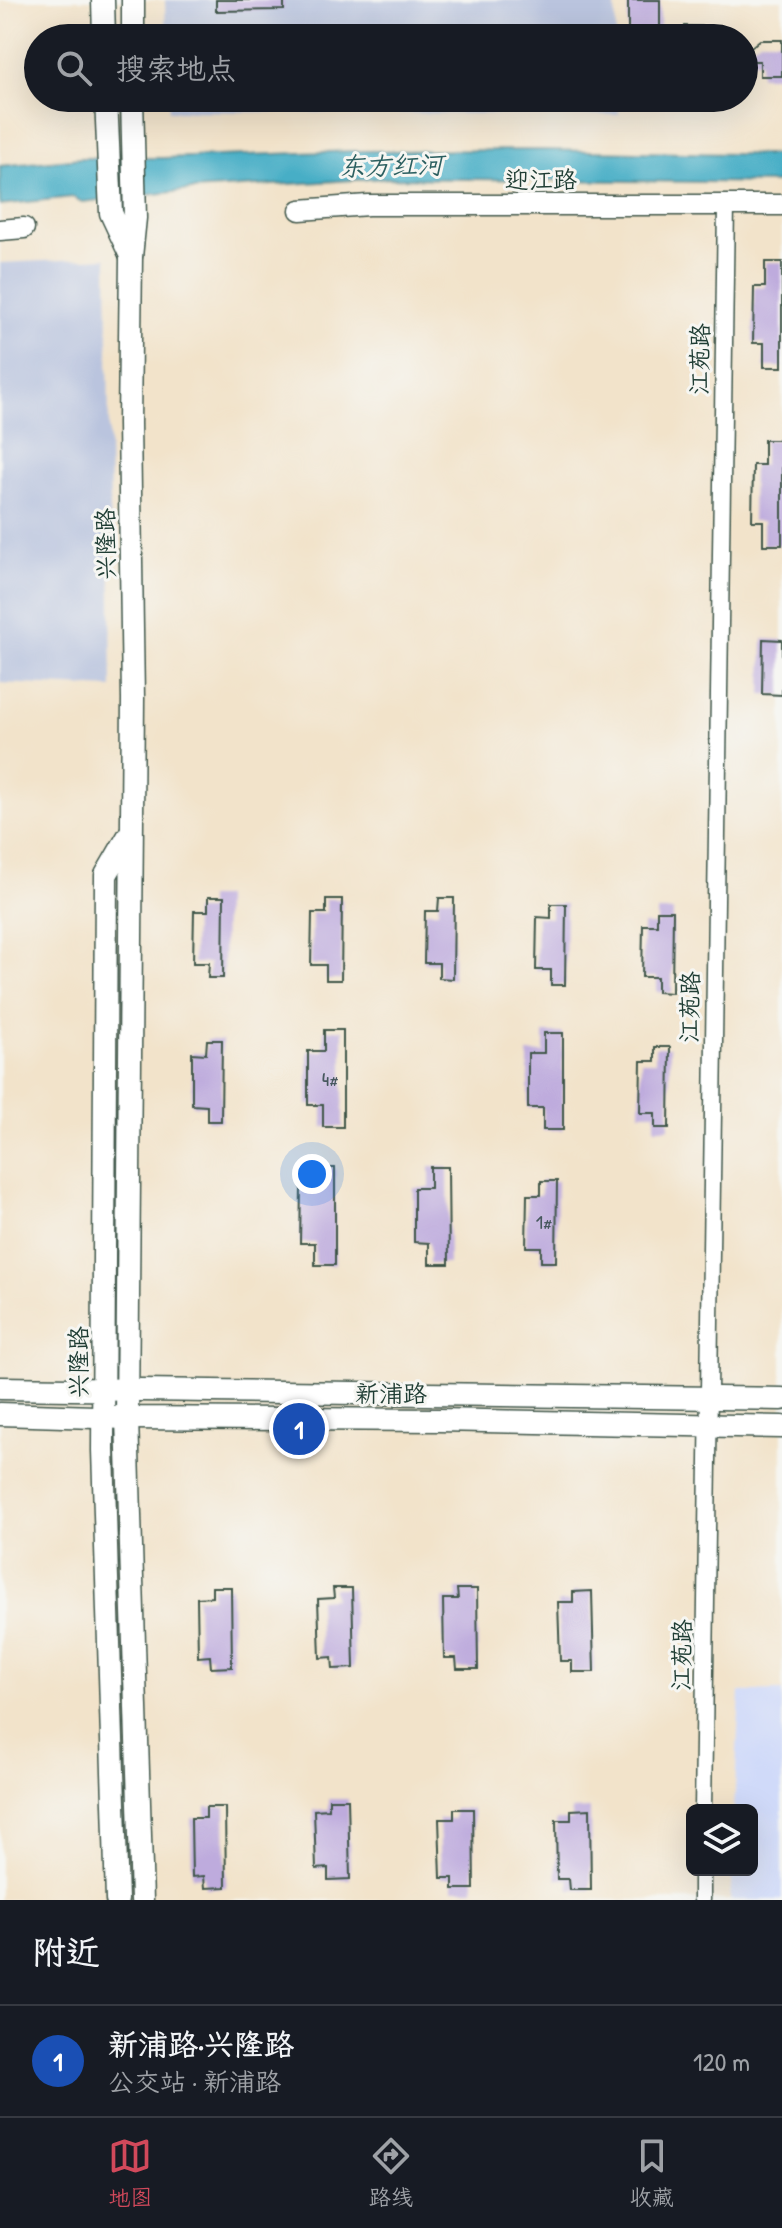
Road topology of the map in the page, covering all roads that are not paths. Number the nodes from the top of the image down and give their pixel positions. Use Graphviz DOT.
graph roads {
  1 [pos="103,0"];
  2 [pos="133,0"];
  3 [pos="104,24"];
  4 [pos="133,24"];
  5 [pos="106,112"];
  6 [pos="132,112"];
  7 [pos="726,205"];
  8 [pos="782,205"];
  9 [pos="300,210"];
  10 [pos="24,228"];
  11 [pos="0,230"];
  12 [pos="131,257"];
  13 [pos="131,831"];
  14 [pos="0,1388"];
  15 [pos="104,1390"];
  16 [pos="128,1391"];
  17 [pos="708,1398"];
  18 [pos="782,1399"];
  19 [pos="0,1414"];
  20 [pos="103,1418"];
  21 [pos="127,1418"];
  22 [pos="708,1426"];
  23 [pos="782,1427"];
  24 [pos="703,1804"];
  25 [pos="702,1876"];
  26 [pos="117,1900"];
  27 [pos="142,1900"];
  28 [pos="702,1900"];
  1 -- 3 [label="main road"];
  2 -- 4 [label="main road"];
  5 -- 12 [label="main road, 兴隆路"];
  6 -- 12 [label="main road, 兴隆路"];
  7 -- 8 [label="street, 迎江路"];
  7 -- 9 [label="street, 迎江路"];
  7 -- 17 [label="street, 江苑路"];
  10 -- 11 [label="street"];
  12 -- 13 [label="main road, 兴隆路"];
  13 -- 15 [label="main road, 兴隆路"];
  13 -- 16 [label="main road, 兴隆路"];
  14 -- 15 [label="main road, 新浦路"];
  15 -- 16 [label="main road, 新浦路"];
  15 -- 20 [label="main road, 兴隆路"];
  16 -- 17 [label="main road, 新浦路"];
  16 -- 21 [label="main road, 兴隆路"];
  17 -- 18 [label="main road, 新浦路"];
  17 -- 22 [label="street, 江苑路"];
  19 -- 20 [label="main road, 新浦路"];
  20 -- 21 [label="main road, 新浦路"];
  20 -- 26 [label="main road, 兴隆路"];
  21 -- 22 [label="main road, 新浦路"];
  21 -- 27 [label="main road, 兴隆路"];
  22 -- 23 [label="main road, 新浦路"];
  22 -- 24 [label="street, 江苑路"];
  25 -- 28 [label="street"];
}
